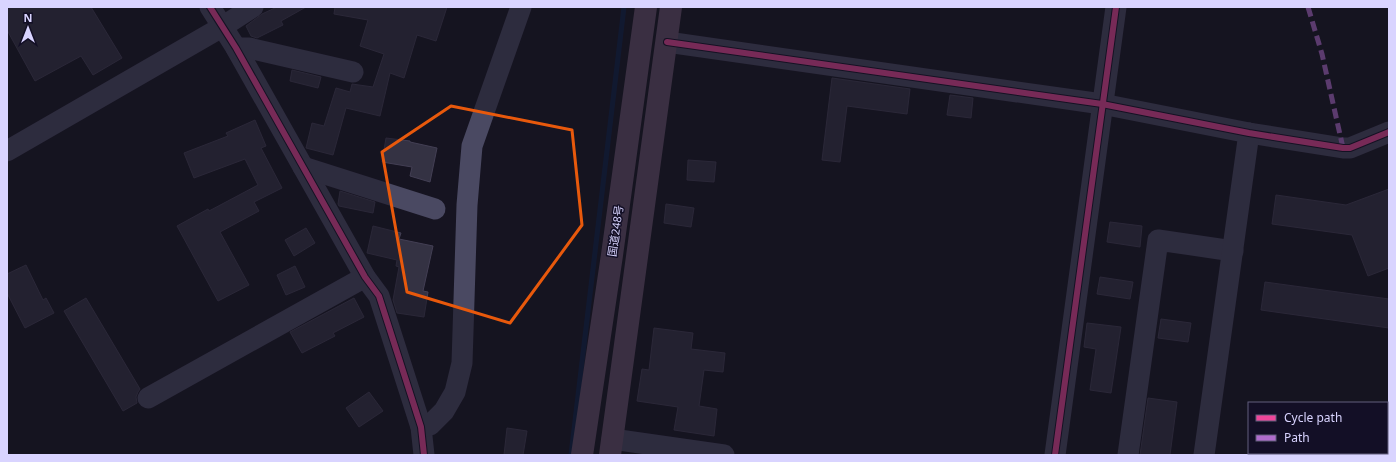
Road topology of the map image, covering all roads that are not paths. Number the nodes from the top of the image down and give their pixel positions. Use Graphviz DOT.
graph roads {
  1 [pos="210,7"];
  2 [pos="253,7"];
  3 [pos="521,7"];
  4 [pos="646,7"];
  5 [pos="671,7"];
  6 [pos="1116,7"];
  7 [pos="222,27"];
  8 [pos="667,42"];
  9 [pos="236,48"];
  10 [pos="353,72"];
  11 [pos="1102,104"];
  12 [pos="1389,132"];
  13 [pos="1249,133"];
  14 [pos="7,151"];
  15 [pos="303,167"];
  16 [pos="435,208"];
  17 [pos="1233,251"];
  18 [pos="365,277"];
  19 [pos="148,398"];
  20 [pos="420,427"];
  21 [pos="611,447"];
  22 [pos="424,455"];
  23 [pos="582,455"];
  24 [pos="724,455"];
  25 [pos="1055,455"];
  26 [pos="1128,455"];
  27 [pos="1204,455"];
  1 -- 7 [label="street"];
  2 -- 7 [label="street"];
  3 -- 20 [label="street"];
  4 -- 23 [label="highway, 国道248号"];
  5 -- 8 [label="highway"];
  6 -- 11 [label="street"];
  7 -- 9 [label="street"];
  7 -- 14 [label="street"];
  8 -- 11 [label="street"];
  8 -- 21 [label="highway"];
  9 -- 10 [label="street"];
  9 -- 15 [label="street"];
  11 -- 13 [label="street"];
  11 -- 25 [label="street"];
  12 -- 13 [label="street"];
  13 -- 17 [label="street"];
  15 -- 16 [label="street"];
  15 -- 18 [label="street"];
  17 -- 26 [label="street"];
  17 -- 27 [label="street"];
  18 -- 19 [label="street"];
  18 -- 20 [label="street"];
  20 -- 22 [label="street"];
  21 -- 24 [label="street"];
}
